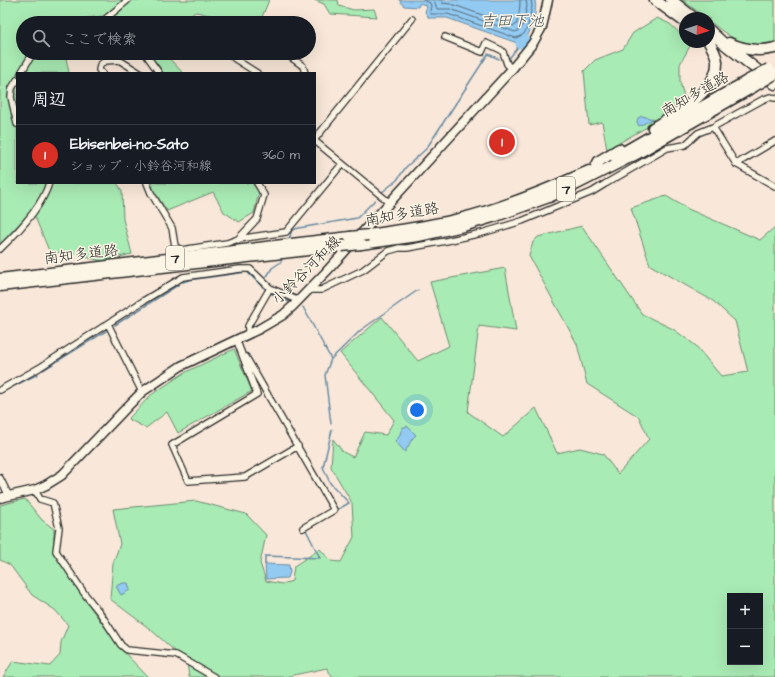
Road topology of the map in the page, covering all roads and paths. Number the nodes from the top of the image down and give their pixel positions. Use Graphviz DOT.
graph roads {
  1 [pos="128,0"];
  2 [pos="548,0"];
  3 [pos="655,0"];
  4 [pos="671,0"];
  5 [pos="686,12"];
  6 [pos="111,16"];
  7 [pos="679,18"];
  8 [pos="412,19"];
  9 [pos="445,37"];
  10 [pos="715,38"];
  11 [pos="715,39"];
  12 [pos="715,40"];
  13 [pos="713,48"];
  14 [pos="775,48"];
  15 [pos="29,60"];
  16 [pos="120,60"];
  17 [pos="120,60"];
  18 [pos="150,60"];
  19 [pos="237,60"];
  20 [pos="295,60"];
  21 [pos="512,69"];
  22 [pos="773,70"];
  23 [pos="22,72"];
  24 [pos="101,72"];
  25 [pos="138,72"];
  26 [pos="158,72"];
  27 [pos="255,72"];
  28 [pos="305,72"];
  29 [pos="775,80"];
  30 [pos="16,82"];
  31 [pos="775,84"];
  32 [pos="753,86"];
  33 [pos="775,89"];
  34 [pos="775,98"];
  35 [pos="16,120"];
  36 [pos="712,127"];
  37 [pos="316,139"];
  38 [pos="316,141"];
  39 [pos="775,141"];
  40 [pos="342,164"];
  41 [pos="736,164"];
  42 [pos="596,167"];
  43 [pos="49,184"];
  44 [pos="147,184"];
  45 [pos="258,184"];
  46 [pos="775,186"];
  47 [pos="390,203"];
  48 [pos="238,241"];
  49 [pos="0,248"];
  50 [pos="0,279"];
  51 [pos="0,286"];
  52 [pos="270,288"];
  53 [pos="309,290"];
  54 [pos="299,301"];
  55 [pos="108,324"];
  56 [pos="248,334"];
  57 [pos="237,342"];
  58 [pos="0,390"];
  59 [pos="142,392"];
  60 [pos="298,446"];
  61 [pos="0,478"];
  62 [pos="35,490"];
  63 [pos="9,496"];
  64 [pos="0,498"];
  65 [pos="303,528"];
  66 [pos="207,675"];
  67 [pos="214,677"];
  1 -- 6 [label="street"];
  2 -- 21 [label="main road, 小鈴谷河和線"];
  3 -- 7 [label="highway"];
  4 -- 5 [label="highway"];
  8 -- 37 [label="street"];
  9 -- 21 [label="street"];
  10 -- 14 [label="highway"];
  11 -- 31 [label="highway"];
  12 -- 33 [label="highway"];
  13 -- 42 [label="highway"];
  15 -- 23 [label="street"];
  16 -- 24 [label="street"];
  17 -- 25 [label="street"];
  18 -- 26 [label="street"];
  19 -- 27 [label="street"];
  20 -- 28 [label="street"];
  21 -- 47 [label="main road, 小鈴谷河和線"];
  22 -- 32 [label="highway, 南知多道路 / 7, bridge"];
  29 -- 32 [label="highway"];
  30 -- 35 [label="street"];
  32 -- 42 [label="highway, 南知多道路 / 7"];
  32 -- 51 [label="highway, 南知多道路 / 7, bridge"];
  34 -- 36 [label="street"];
  36 -- 41 [label="street"];
  36 -- 53 [label="street"];
  38 -- 40 [label="street"];
  39 -- 41 [label="street"];
  40 -- 47 [label="street"];
  40 -- 48 [label="street"];
  41 -- 46 [label="street"];
  42 -- 50 [label="highway, 南知多道路 / 7, bridge"];
  43 -- 49 [label="street"];
  44 -- 48 [label="street"];
  45 -- 48 [label="street"];
  47 -- 53 [label="main road, 小鈴谷河和線"];
  52 -- 54 [label="street"];
  52 -- 55 [label="street"];
  52 -- 56 [label="street"];
  53 -- 54 [label="main road, 小鈴谷河和線"];
  54 -- 56 [label="main road, 小鈴谷河和線"];
  55 -- 58 [label="street"];
  55 -- 59 [label="street"];
  56 -- 57 [label="main road, 小鈴谷河和線"];
  57 -- 59 [label="main road, 小鈴谷河和線"];
  57 -- 60 [label="street"];
  57 -- 60 [label="street"];
  59 -- 62 [label="main road, 小鈴谷河和線"];
  60 -- 65 [label="street"];
  61 -- 63 [label="street"];
  62 -- 63 [label="main road, 小鈴谷河和線"];
  62 -- 66 [label="street"];
  63 -- 64 [label="main road, 小鈴谷河和線"];
  66 -- 67 [label="street"];
}
